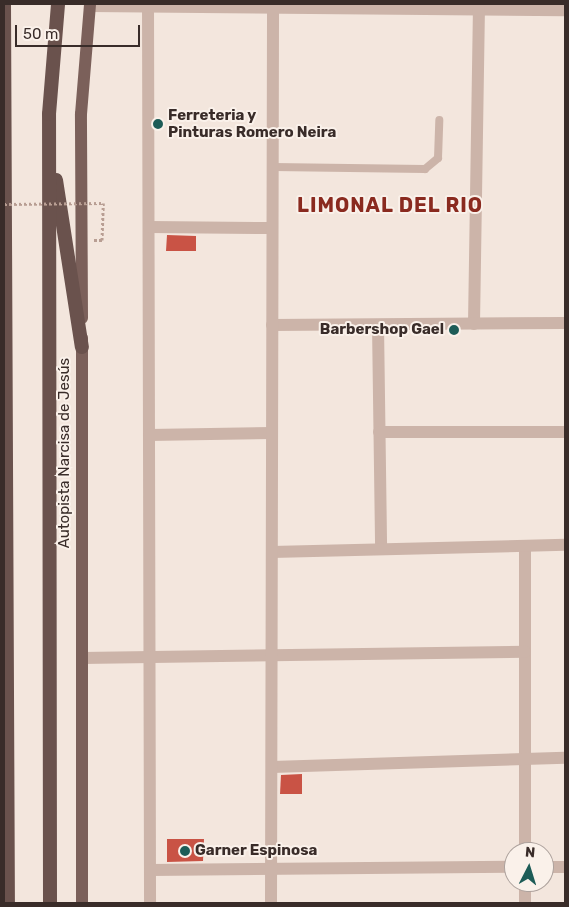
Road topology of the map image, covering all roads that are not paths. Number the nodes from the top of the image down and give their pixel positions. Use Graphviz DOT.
graph roads {
  1 [pos="4,4"];
  2 [pos="58,4"];
  3 [pos="90,5"];
  4 [pos="148,5"];
  5 [pos="273,6"];
  6 [pos="520,7"];
  7 [pos="479,9"];
  8 [pos="565,10"];
  9 [pos="439,120"];
  10 [pos="6,132"];
  11 [pos="49,132"];
  12 [pos="4,151"];
  13 [pos="272,167"];
  14 [pos="149,227"];
  15 [pos="272,228"];
  16 [pos="565,323"];
  17 [pos="378,324"];
  18 [pos="474,324"];
  19 [pos="272,325"];
  20 [pos="82,347"];
  21 [pos="379,432"];
  22 [pos="565,432"];
  23 [pos="272,434"];
  24 [pos="149,436"];
  25 [pos="565,545"];
  26 [pos="524,546"];
  27 [pos="381,549"];
  28 [pos="272,552"];
  29 [pos="525,652"];
  30 [pos="272,656"];
  31 [pos="150,657"];
  32 [pos="82,658"];
  33 [pos="565,758"];
  34 [pos="526,760"];
  35 [pos="272,767"];
  36 [pos="525,842"];
  37 [pos="504,867"];
  38 [pos="271,869"];
  39 [pos="150,870"];
  40 [pos="8,903"];
  41 [pos="50,903"];
  42 [pos="82,903"];
  43 [pos="150,903"];
  44 [pos="271,903"];
  1 -- 10 [label="highway"];
  2 -- 11 [label="highway, Autopista Narcisa de Jesús"];
  3 -- 4 [label="street"];
  3 -- 20 [label="main road, Autopista Narcisa de Jesús"];
  4 -- 5 [label="street"];
  4 -- 14 [label="street"];
  5 -- 7 [label="street"];
  5 -- 13 [label="street"];
  6 -- 7 [label="street"];
  6 -- 8 [label="street"];
  7 -- 18 [label="street"];
  9 -- 13 [label="lane"];
  10 -- 12 [label="highway"];
  10 -- 40 [label="highway"];
  11 -- 20 [label="highway"];
  11 -- 41 [label="highway, Autopista Narcisa de Jesús"];
  13 -- 15 [label="street"];
  14 -- 15 [label="street"];
  14 -- 24 [label="street"];
  15 -- 19 [label="street"];
  16 -- 18 [label="street"];
  17 -- 18 [label="street"];
  17 -- 19 [label="street"];
  17 -- 21 [label="street"];
  19 -- 23 [label="street"];
  20 -- 32 [label="main road, Autopista Narcisa de Jesús"];
  21 -- 22 [label="street"];
  21 -- 27 [label="street"];
  23 -- 24 [label="street"];
  23 -- 28 [label="street"];
  24 -- 31 [label="street"];
  25 -- 26 [label="street"];
  26 -- 27 [label="street"];
  26 -- 29 [label="street"];
  27 -- 28 [label="street"];
  28 -- 30 [label="street"];
  29 -- 30 [label="street"];
  29 -- 34 [label="street"];
  30 -- 31 [label="street"];
  30 -- 35 [label="street"];
  31 -- 32 [label="street"];
  31 -- 39 [label="street"];
  32 -- 42 [label="main road, Autopista Narcisa de Jesús"];
  33 -- 34 [label="street"];
  34 -- 35 [label="street"];
  34 -- 36 [label="street"];
  35 -- 38 [label="street"];
  37 -- 38 [label="street"];
  38 -- 39 [label="street"];
  38 -- 44 [label="street"];
  39 -- 43 [label="street"];
}
